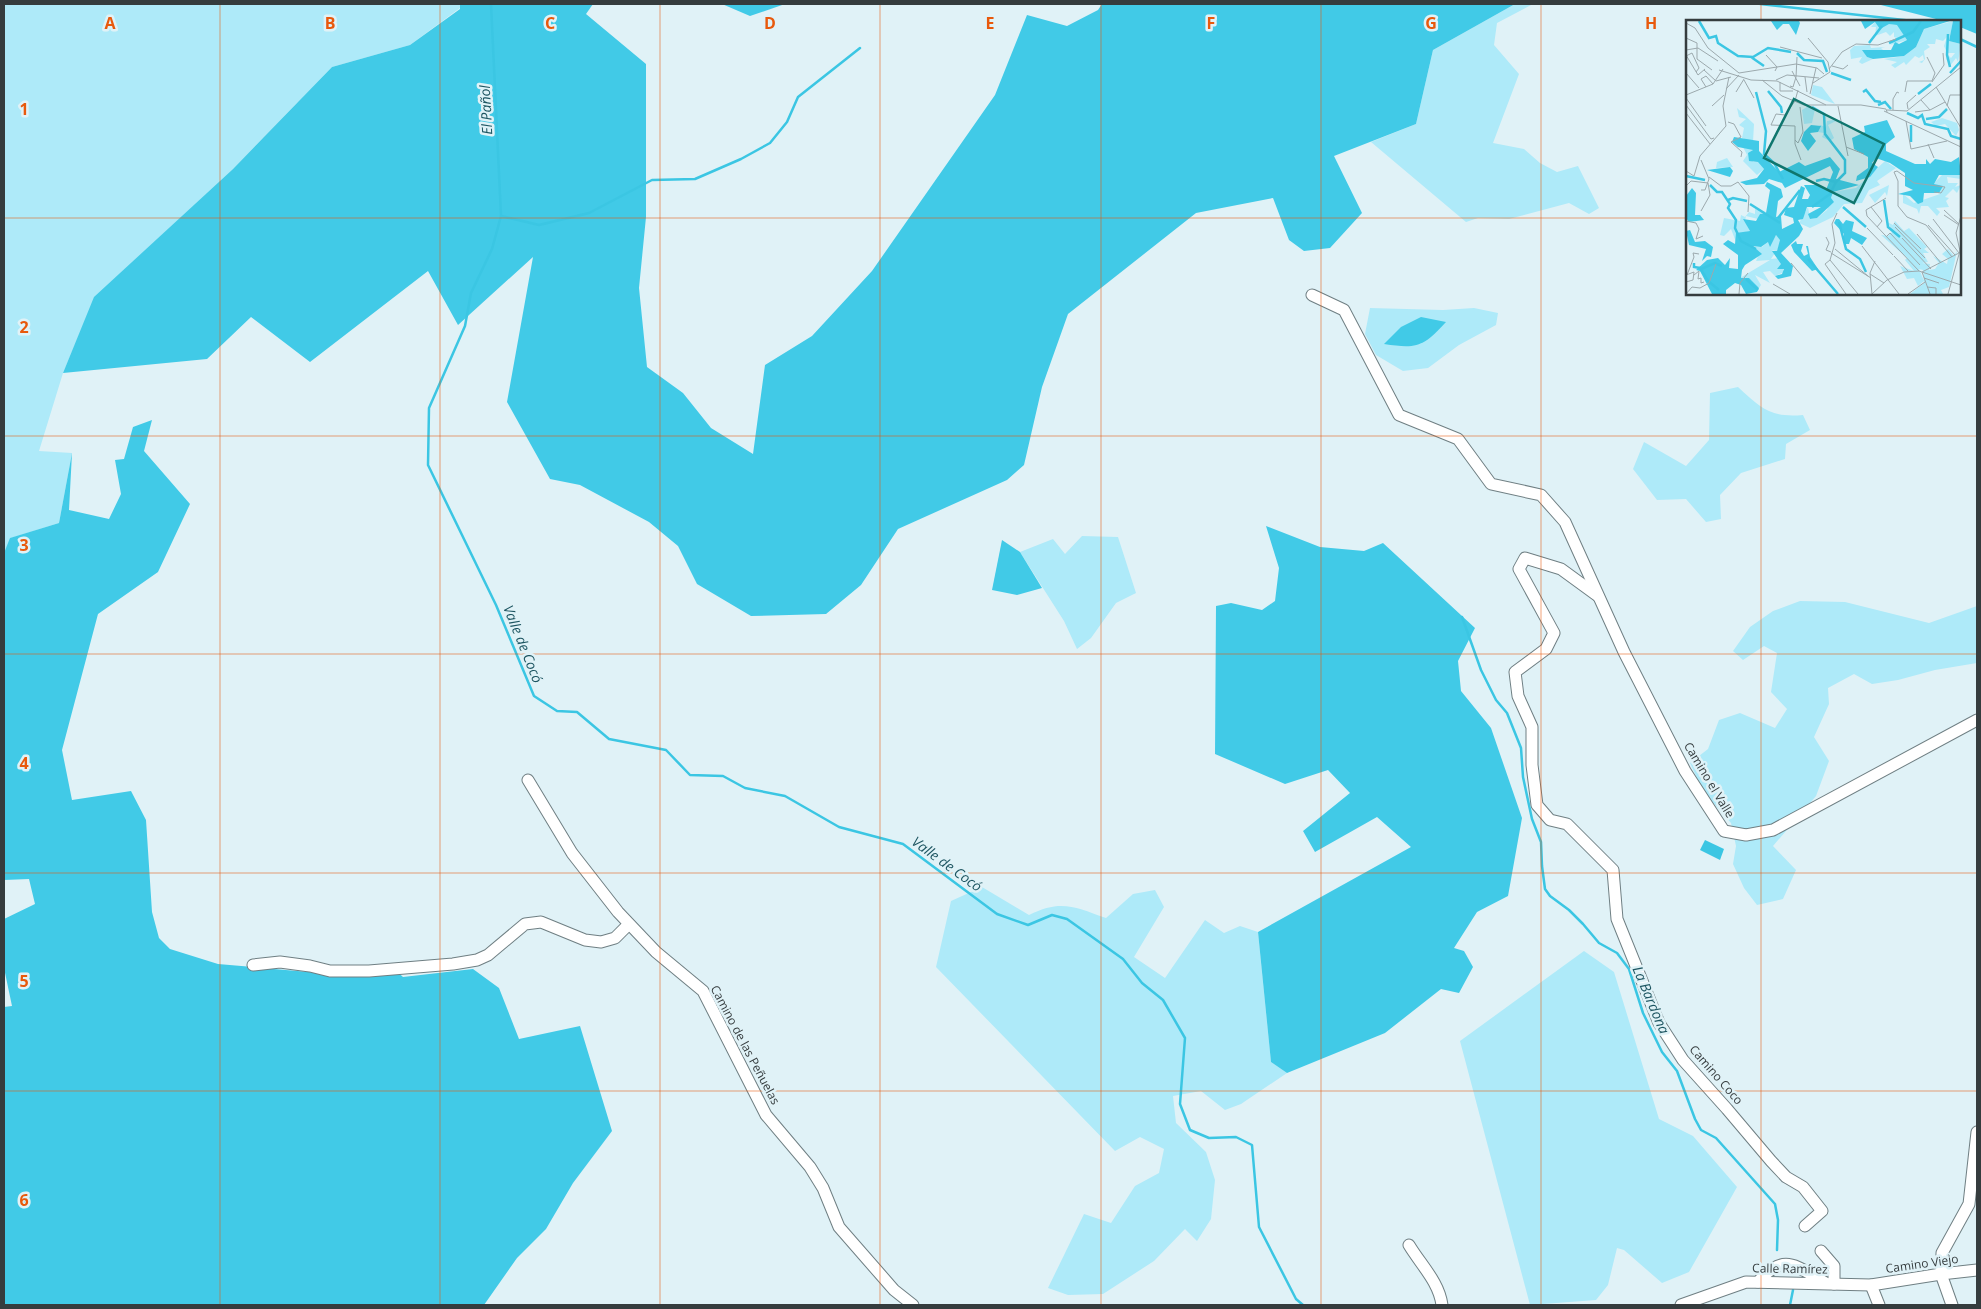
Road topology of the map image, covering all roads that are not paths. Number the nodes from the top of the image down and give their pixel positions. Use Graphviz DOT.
graph roads {
  1 [pos="1312,295"];
  2 [pos="1600,597"];
  3 [pos="1977,720"];
  4 [pos="528,780"];
  5 [pos="628,925"];
  6 [pos="253,964"];
  7 [pos="1977,1132"];
  8 [pos="1805,1226"];
  9 [pos="1409,1246"];
  10 [pos="1821,1251"];
  11 [pos="1977,1270"];
  12 [pos="1941,1274"];
  13 [pos="1758,1282"];
  14 [pos="1831,1284"];
  15 [pos="1871,1285"];
  16 [pos="913,1305"];
  17 [pos="1442,1305"];
  18 [pos="1682,1305"];
  19 [pos="1879,1305"];
  20 [pos="1952,1305"];
  1 -- 2 [label="street, Camino el Valle"];
  2 -- 3 [label="street, Camino el Valle"];
  2 -- 8 [label="street, Camino Coco"];
  4 -- 5 [label="street, Camino de las Peñuelas"];
  5 -- 6 [label="street"];
  5 -- 16 [label="street, Camino de las Peñuelas"];
  7 -- 12 [label="street"];
  9 -- 17 [label="street"];
  10 -- 14 [label="street"];
  11 -- 12 [label="street, Camino Viejo"];
  12 -- 15 [label="street, Camino Viejo"];
  12 -- 20 [label="street"];
  13 -- 14 [label="street, Calle Ramírez"];
  13 -- 14 [label="street"];
  13 -- 18 [label="street, Calle Ramírez"];
  14 -- 15 [label="street, Calle Ramírez"];
  15 -- 19 [label="street"];
}
